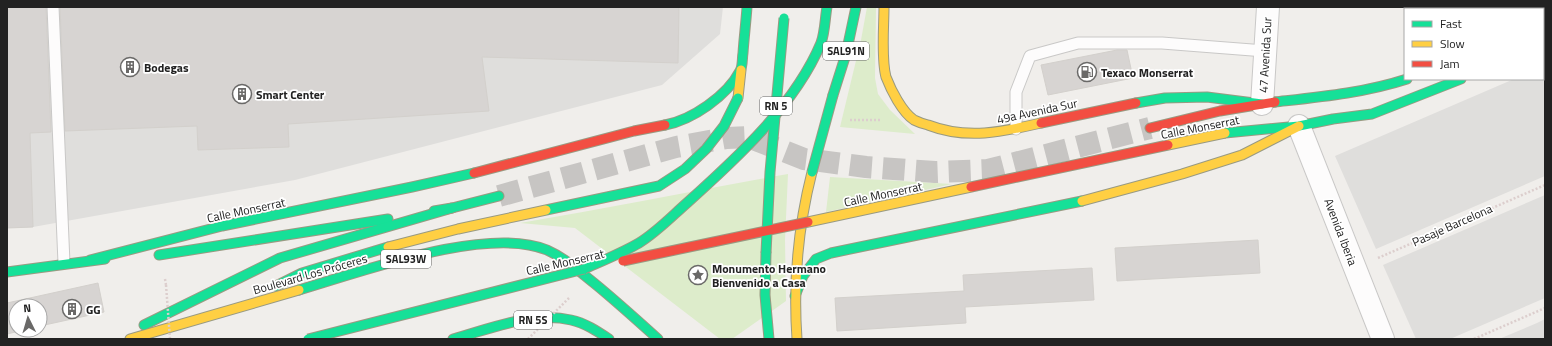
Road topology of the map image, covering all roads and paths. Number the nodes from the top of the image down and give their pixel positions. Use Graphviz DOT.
graph roads {
  1 [pos="53,7"];
  2 [pos="747,7"];
  3 [pos="785,7"];
  4 [pos="827,7"];
  5 [pos="856,7"];
  6 [pos="884,7"];
  7 [pos="1268,7"];
  8 [pos="1265,51"];
  9 [pos="741,70"];
  10 [pos="1404,80"];
  11 [pos="1458,80"];
  12 [pos="1262,104"];
  13 [pos="842,120"];
  14 [pos="914,120"];
  15 [pos="1299,126"];
  16 [pos="1150,128"];
  17 [pos="1016,129"];
  18 [pos="1545,185"];
  19 [pos="499,196"];
  20 [pos="452,208"];
  21 [pos="90,260"];
  22 [pos="1373,260"];
  23 [pos="64,263"];
  24 [pos="584,269"];
  25 [pos="7,272"];
  26 [pos="166,284"];
  27 [pos="795,296"];
  28 [pos="1545,308"];
  29 [pos="234,309"];
  30 [pos="126,337"];
  31 [pos="170,339"];
  32 [pos="308,339"];
  33 [pos="454,339"];
  34 [pos="609,339"];
  35 [pos="658,339"];
  36 [pos="769,339"];
  37 [pos="797,339"];
  38 [pos="1383,339"];
  39 [pos="1474,339"];
  1 -- 23 [label="lane"];
  2 -- 9 [label="main road"];
  3 -- 36 [label="main road, RN 5, bridge"];
  4 -- 24 [label="main road, bridge"];
  5 -- 27 [label="main road, SAL91N, bridge"];
  6 -- 14 [label="main road, 49a Avenida Sur"];
  7 -- 8 [label="street, 47 Avenida Sur"];
  8 -- 12 [label="street, 47 Avenida Sur"];
  8 -- 17 [label="lane"];
  9 -- 21 [label="main road, Calle Monserrat"];
  9 -- 29 [label="main road, bridge"];
  10 -- 12 [label="main road, Calle Monserrat"];
  11 -- 15 [label="main road, Calle Monserrat"];
  12 -- 16 [label="main road, Calle Monserrat"];
  12 -- 17 [label="main road, 49a Avenida Sur"];
  13 -- 14 [label="path"];
  14 -- 17 [label="main road, 49a Avenida Sur"];
  15 -- 24 [label="main road, Calle Monserrat, bridge"];
  15 -- 27 [label="main road"];
  15 -- 38 [label="street, Avenida Iberia"];
  18 -- 22 [label="path, Pasaje Barcelona"];
  19 -- 20 [label="main road, Calle Monserrat"];
  20 -- 21 [label="main road, Calle Monserrat"];
  20 -- 30 [label="main road"];
  21 -- 23 [label="main road, Calle Monserrat"];
  23 -- 25 [label="main road, Calle Monserrat"];
  24 -- 32 [label="main road, Calle Monserrat, bridge"];
  26 -- 31 [label="path, bridge"];
  27 -- 37 [label="main road"];
  28 -- 39 [label="path"];
  29 -- 30 [label="main road, Boulevard Los Próceres / SAL93W"];
  29 -- 35 [label="main road, Boulevard Los Próceres / SAL93W"];
  33 -- 34 [label="main road, RN 5S"];
}
